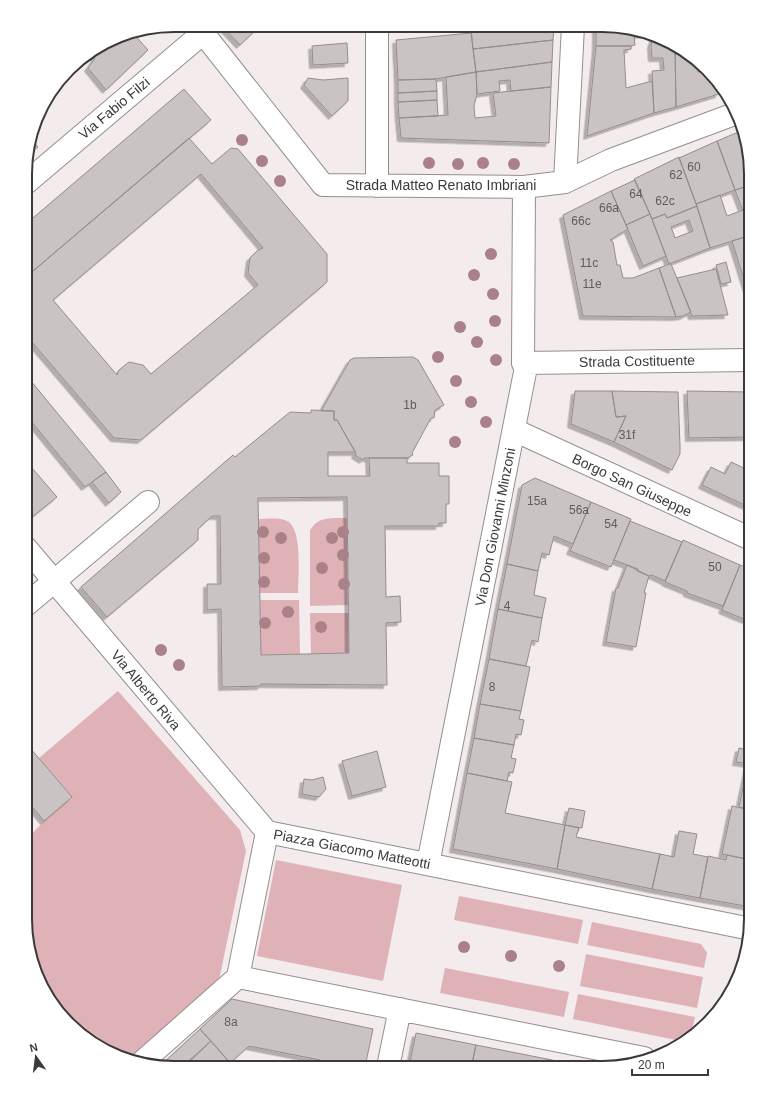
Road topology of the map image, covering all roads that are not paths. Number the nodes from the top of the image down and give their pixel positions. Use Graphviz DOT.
graph roads {
  1 [pos="195,32"];
  2 [pos="200,32"];
  3 [pos="377,32"];
  4 [pos="573,32"];
  5 [pos="731,115"];
  6 [pos="32,177"];
  7 [pos="565,182"];
  8 [pos="377,186"];
  9 [pos="524,187"];
  10 [pos="744,360"];
  11 [pos="523,363"];
  12 [pos="514,430"];
  13 [pos="148,502"];
  14 [pos="744,536"];
  15 [pos="32,555"];
  16 [pos="54,582"];
  17 [pos="32,600"];
  18 [pos="267,832"];
  19 [pos="428,864"];
  20 [pos="744,928"];
  21 [pos="238,977"];
  22 [pos="400,1009"];
  23 [pos="636,1056"];
  24 [pos="147,1058"];
  25 [pos="389,1061"];
  1 -- 6 [label="street, Via Fabio Filzi"];
  2 -- 8 [label="street, Strada Matteo Renato Imbriani"];
  3 -- 8 [label="street"];
  4 -- 7 [label="street"];
  5 -- 7 [label="street, Strada Matteo Renato Imbriani"];
  7 -- 9 [label="street, Strada Matteo Renato Imbriani"];
  8 -- 9 [label="street, Strada Matteo Renato Imbriani"];
  9 -- 11 [label="street, Via Don Giovanni Minzoni"];
  10 -- 11 [label="street, Strada Costituente"];
  11 -- 12 [label="street, Via Don Giovanni Minzoni"];
  12 -- 14 [label="street, Borgo San Giuseppe"];
  12 -- 19 [label="street, Via Don Giovanni Minzoni"];
  13 -- 16 [label="street"];
  15 -- 16 [label="street, Via Alberto Riva"];
  16 -- 17 [label="street"];
  16 -- 18 [label="street, Via Alberto Riva"];
  18 -- 19 [label="street, Piazza Giacomo Matteotti"];
  18 -- 21 [label="street, Piazza Giacomo Matteotti"];
  19 -- 20 [label="street, Piazza Giacomo Matteotti"];
  21 -- 22 [label="street"];
  21 -- 24 [label="street"];
  22 -- 23 [label="street"];
  22 -- 25 [label="street"];
}
